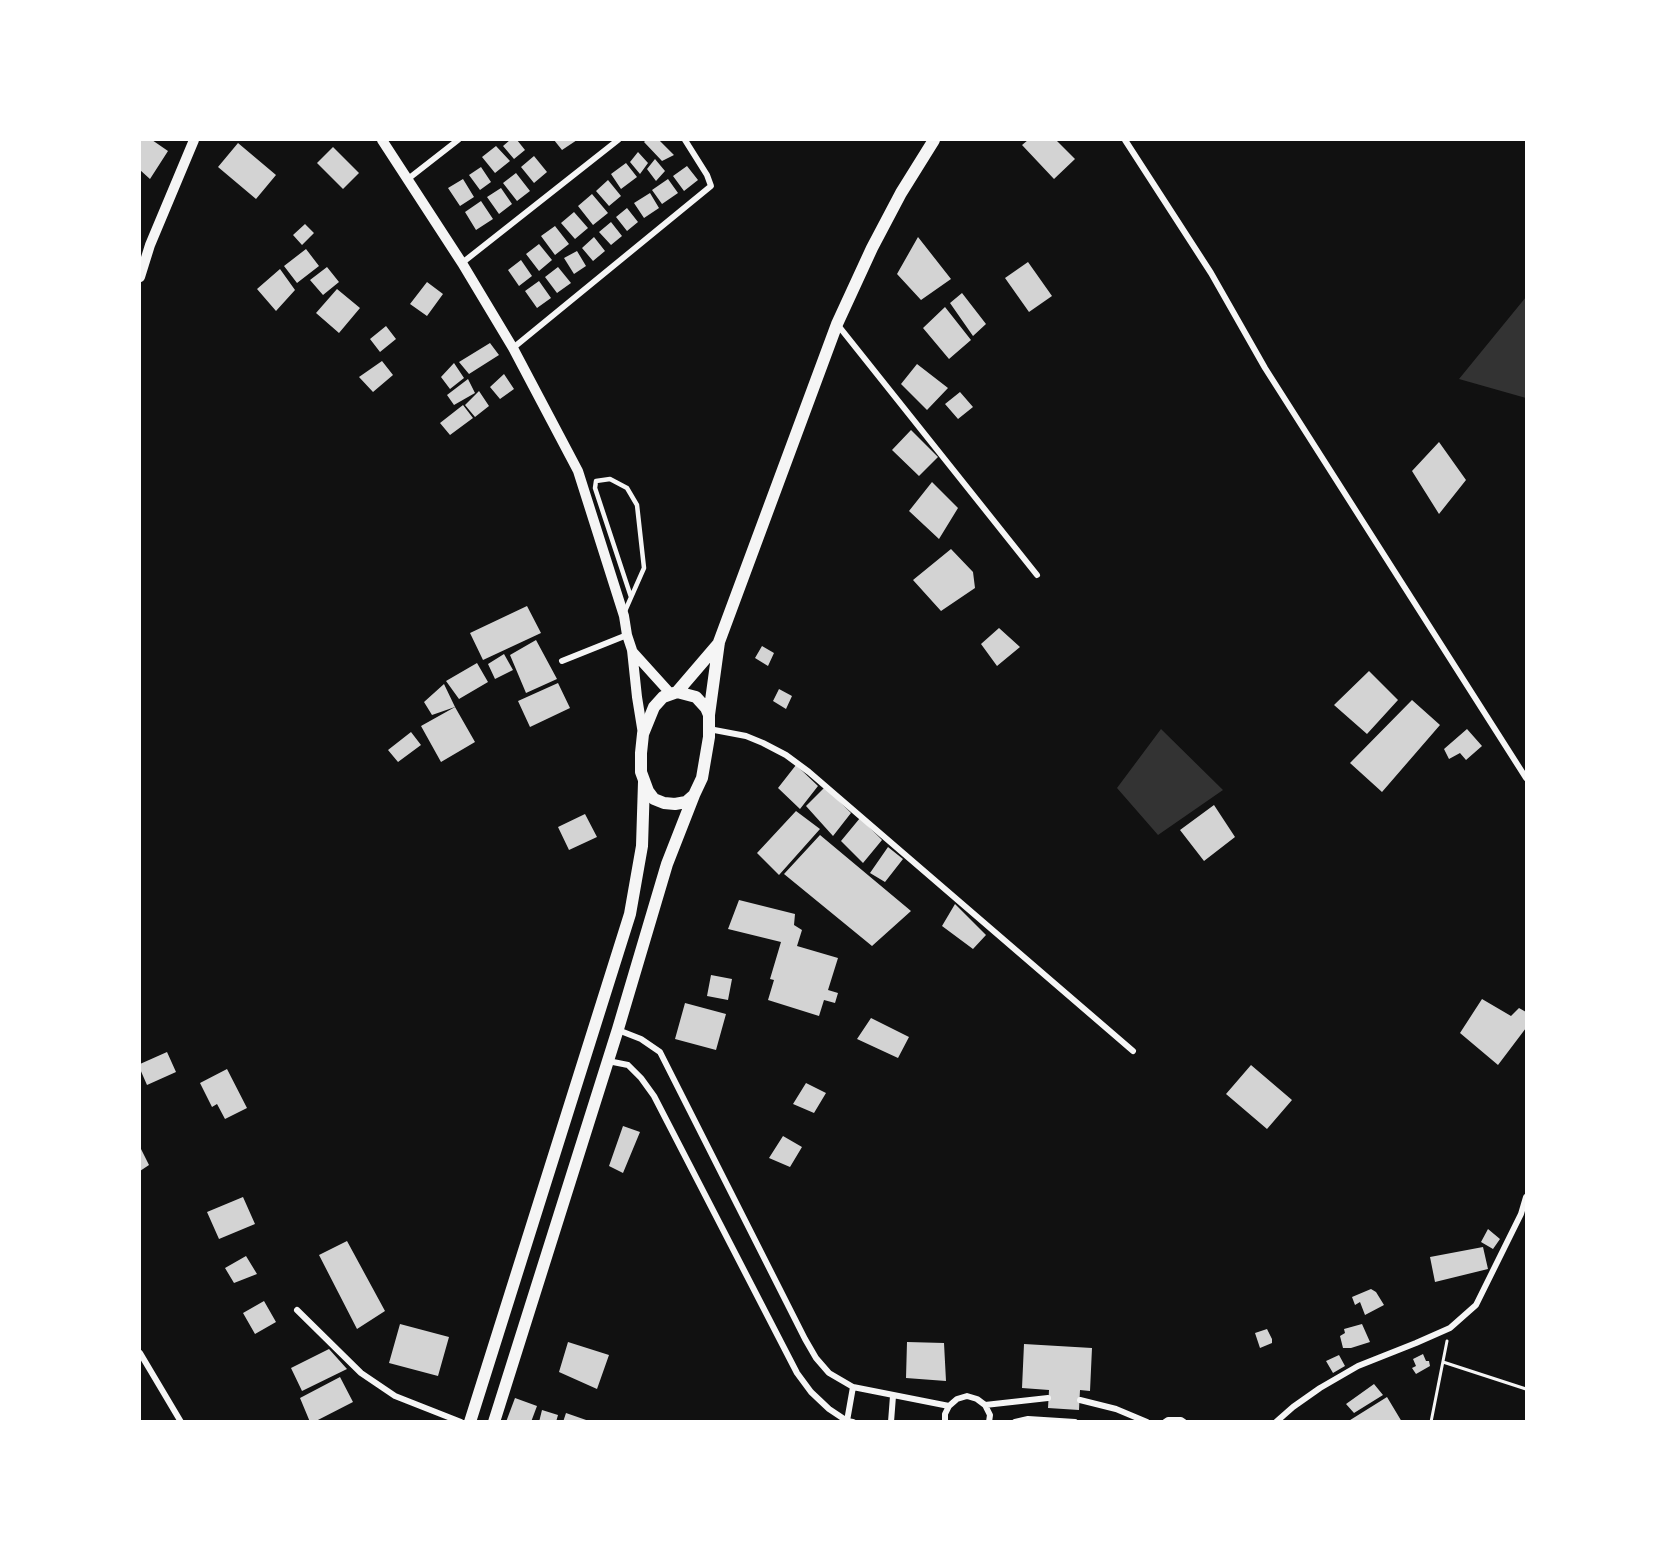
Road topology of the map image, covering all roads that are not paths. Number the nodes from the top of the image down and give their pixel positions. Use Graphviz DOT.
graph roads {
  1 [pos="194,140"];
  2 [pos="382,140"];
  3 [pos="458,140"];
  4 [pos="618,140"];
  5 [pos="686,140"];
  6 [pos="934,140"];
  7 [pos="1125,140"];
  8 [pos="408,179"];
  9 [pos="462,263"];
  10 [pos="140,276"];
  11 [pos="837,324"];
  12 [pos="513,348"];
  13 [pos="1037,575"];
  14 [pos="631,597"];
  15 [pos="624,616"];
  16 [pos="627,635"];
  17 [pos="719,642"];
  18 [pos="632,650"];
  19 [pos="562,662"];
  20 [pos="674,693"];
  21 [pos="709,716"];
  22 [pos="710,729"];
  23 [pos="644,734"];
  24 [pos="1527,778"];
  25 [pos="644,782"];
  26 [pos="694,795"];
  27 [pos="618,1029"];
  28 [pos="1133,1051"];
  29 [pos="608,1061"];
  30 [pos="1527,1197"];
  31 [pos="297,1310"];
  32 [pos="140,1353"];
  33 [pos="853,1387"];
  34 [pos="893,1396"];
  35 [pos="1048,1398"];
  36 [pos="1080,1400"];
  37 [pos="985,1405"];
  38 [pos="949,1406"];
  39 [pos="850,1421"];
  40 [pos="181,1422"];
  41 [pos="462,1422"];
  42 [pos="470,1422"];
  43 [pos="494,1422"];
  44 [pos="891,1422"];
  45 [pos="945,1422"];
  46 [pos="990,1422"];
  47 [pos="1015,1422"];
  48 [pos="1075,1422"];
  49 [pos="1147,1422"];
  50 [pos="1165,1422"];
  51 [pos="1184,1422"];
  52 [pos="1276,1422"];
  1 -- 10 [label="street"];
  2 -- 8 [label="street"];
  3 -- 8 [label="street"];
  4 -- 9 [label="street"];
  5 -- 12 [label="street"];
  6 -- 11 [label="main road"];
  7 -- 24 [label="street"];
  8 -- 9 [label="street"];
  9 -- 12 [label="street"];
  11 -- 13 [label="street"];
  11 -- 17 [label="main road"];
  12 -- 15 [label="street"];
  14 -- 14 [label="lane"];
  14 -- 15 [label="lane"];
  15 -- 16 [label="street"];
  16 -- 18 [label="street"];
  16 -- 19 [label="street"];
  17 -- 20 [label="main road"];
  17 -- 21 [label="main road"];
  18 -- 20 [label="street"];
  18 -- 23 [label="street"];
  20 -- 21 [label="main road"];
  20 -- 23 [label="main road"];
  21 -- 22 [label="main road"];
  22 -- 26 [label="main road"];
  22 -- 28 [label="street"];
  23 -- 25 [label="main road"];
  25 -- 26 [label="main road"];
  25 -- 42 [label="main road"];
  26 -- 27 [label="main road"];
  27 -- 29 [label="main road"];
  27 -- 33 [label="street"];
  29 -- 39 [label="street"];
  29 -- 43 [label="main road"];
  30 -- 52 [label="street"];
  31 -- 41 [label="street"];
  32 -- 40 [label="street"];
  33 -- 34 [label="street"];
  33 -- 39 [label="street"];
  34 -- 38 [label="street"];
  34 -- 44 [label="street"];
  35 -- 37 [label="street"];
  36 -- 49 [label="street"];
  37 -- 38 [label="street"];
  37 -- 46 [label="street"];
  38 -- 45 [label="street"];
  47 -- 48 [label="street"];
  50 -- 51 [label="street"];
}
